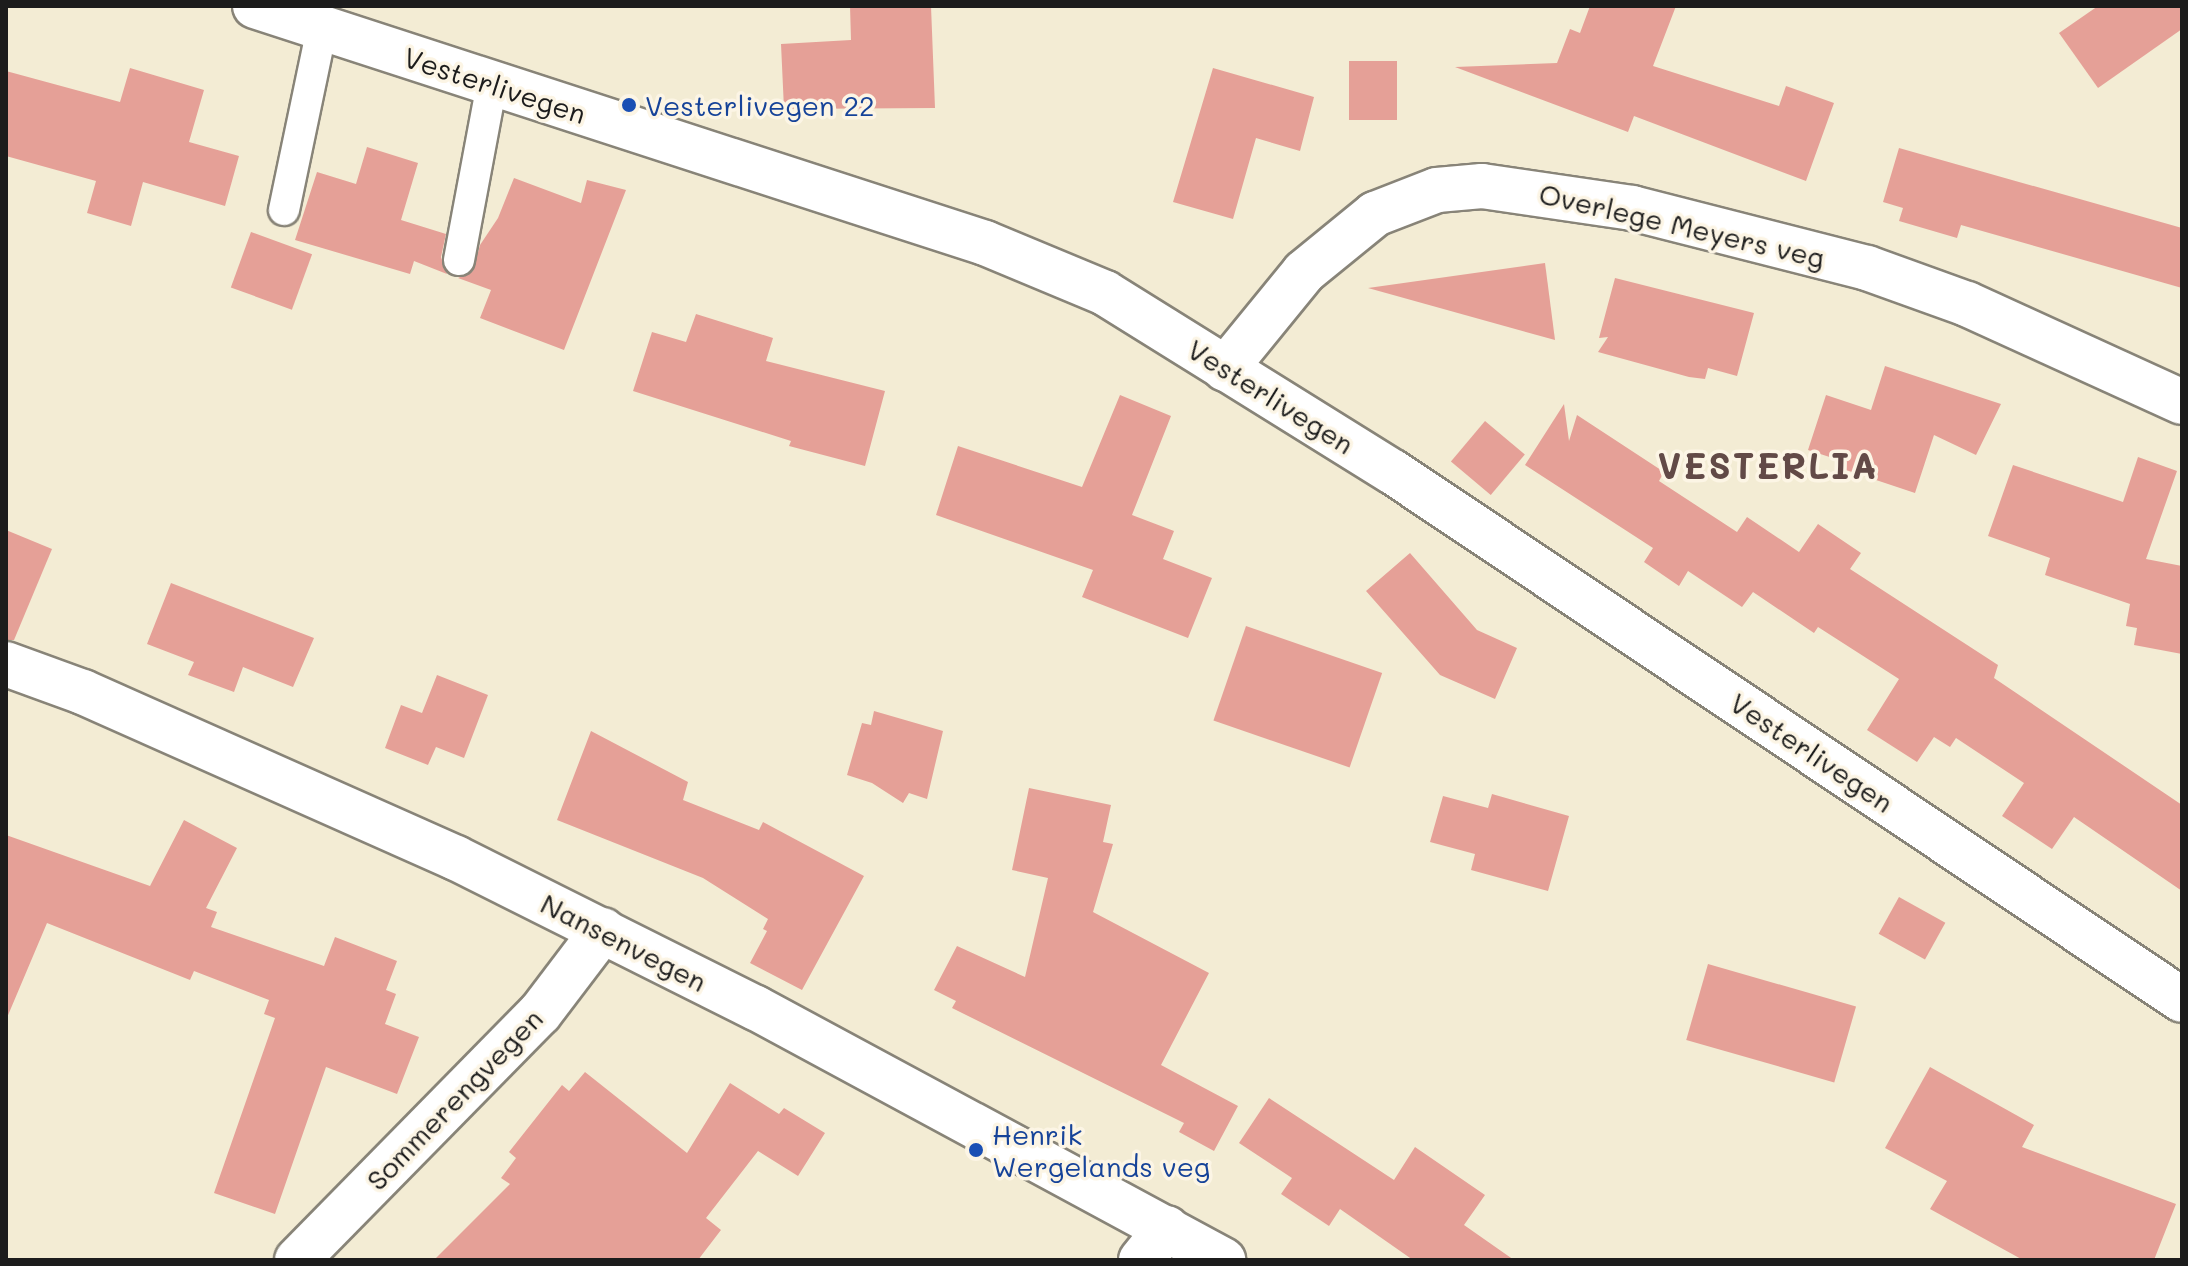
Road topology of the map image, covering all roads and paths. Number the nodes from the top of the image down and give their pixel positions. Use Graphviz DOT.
graph roads {
  1 [pos="255,6"];
  2 [pos="336,23"];
  3 [pos="492,84"];
  4 [pos="284,210"];
  5 [pos="459,260"];
  6 [pos="1225,369"];
  7 [pos="2182,402"];
  8 [pos="6,664"];
  9 [pos="603,930"];
  10 [pos="2182,1000"];
  11 [pos="1154,1244"];
  12 [pos="297,1260"];
  13 [pos="1223,1260"];
  1 -- 2 [label="street, Vesterlivegen"];
  2 -- 3 [label="street, Vesterlivegen"];
  2 -- 4 [label="lane"];
  3 -- 5 [label="lane"];
  3 -- 6 [label="street, Vesterlivegen"];
  6 -- 7 [label="street, Overlege Meyers veg"];
  6 -- 10 [label="street, Vesterlivegen"];
  8 -- 9 [label="street, Nansenvegen"];
  9 -- 11 [label="street, Nansenvegen"];
  9 -- 12 [label="street, Sommerengvegen"];
  11 -- 13 [label="street, Nansenvegen"];
}
